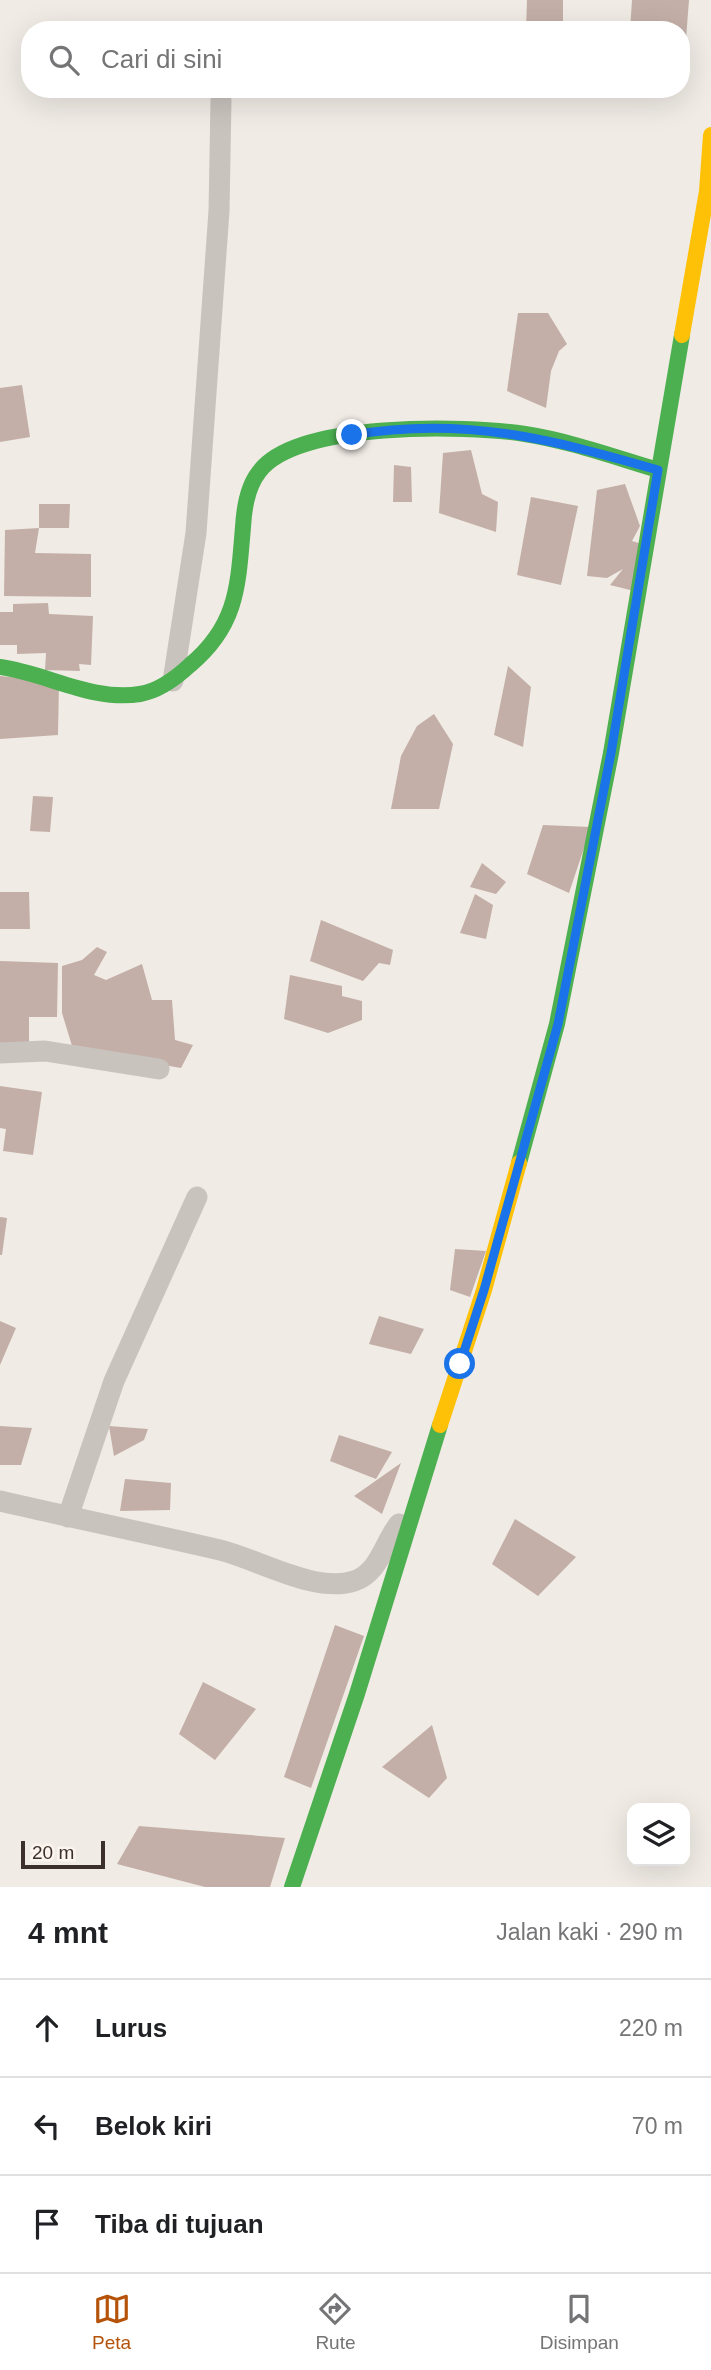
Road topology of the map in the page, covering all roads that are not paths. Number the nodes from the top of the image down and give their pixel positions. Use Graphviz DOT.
graph roads {
  1 [pos="221,100"];
  2 [pos="711,135"];
  3 [pos="658,470"];
  4 [pos="0,667"];
  5 [pos="173,681"];
  6 [pos="0,1054"];
  7 [pos="159,1069"];
  8 [pos="197,1197"];
  9 [pos="0,1502"];
  10 [pos="411,1513"];
  11 [pos="68,1517"];
  12 [pos="292,1887"];
  1 -- 5 [label="street"];
  2 -- 3 [label="street"];
  3 -- 5 [label="street"];
  3 -- 10 [label="street"];
  4 -- 5 [label="street"];
  6 -- 7 [label="street"];
  8 -- 11 [label="street"];
  9 -- 11 [label="street"];
  10 -- 11 [label="street"];
  10 -- 12 [label="street"];
}
